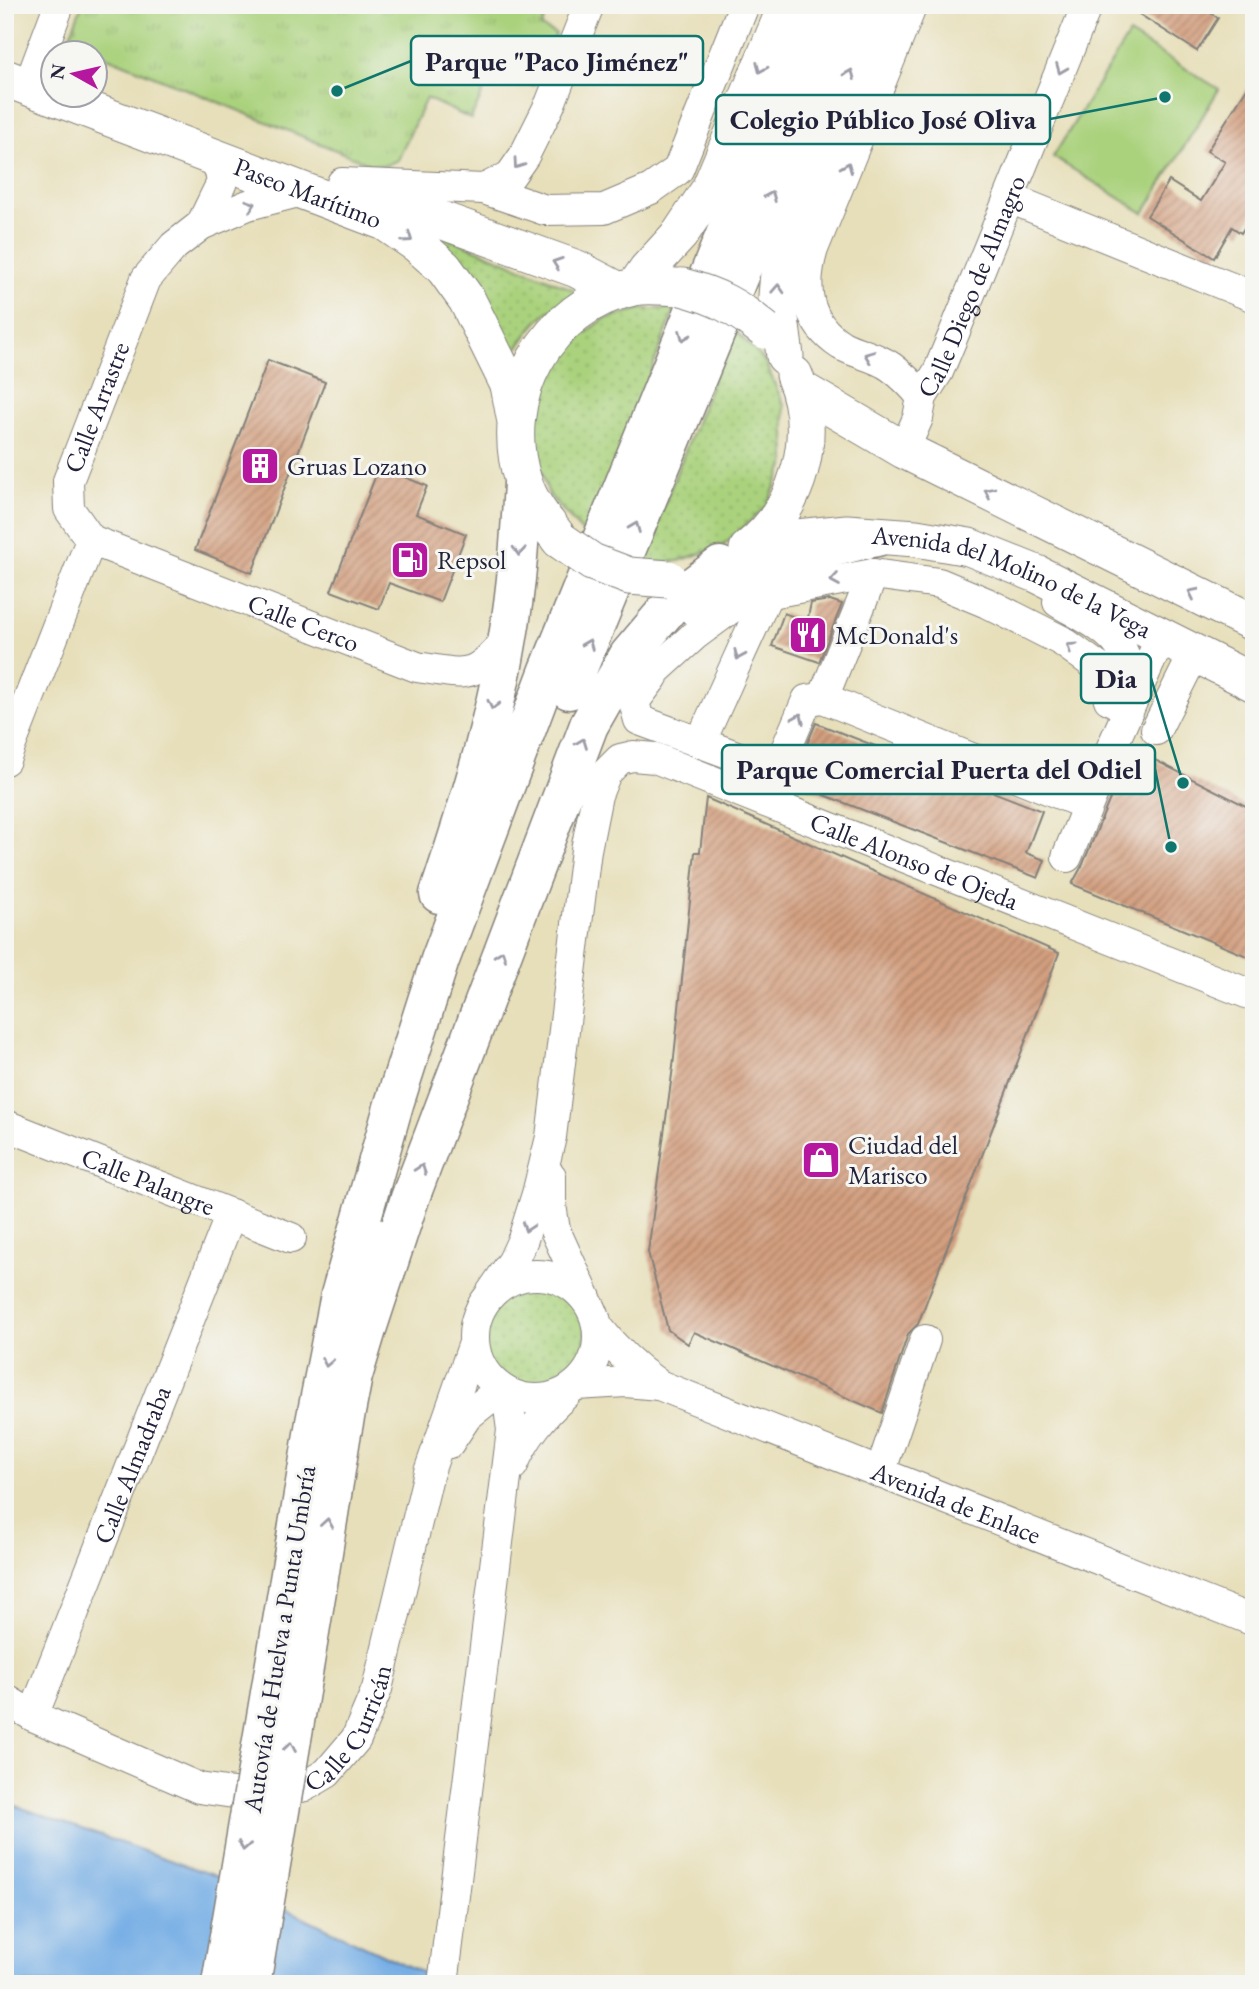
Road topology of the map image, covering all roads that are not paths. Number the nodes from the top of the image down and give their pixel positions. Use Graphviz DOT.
graph roads {
  1 [pos="59,5"];
  2 [pos="589,5"];
  3 [pos="744,5"];
  4 [pos="788,5"];
  5 [pos="818,5"];
  6 [pos="850,5"];
  7 [pos="878,5"];
  8 [pos="912,5"];
  9 [pos="1087,5"];
  10 [pos="24,70"];
  11 [pos="108,97"];
  12 [pos="217,158"];
  13 [pos="342,184"];
  14 [pos="484,189"];
  15 [pos="302,191"];
  16 [pos="1009,198"];
  17 [pos="201,225"];
  18 [pos="627,289"];
  19 [pos="1254,297"];
  20 [pos="953,336"];
  21 [pos="783,358"];
  22 [pos="898,373"];
  23 [pos="922,397"];
  24 [pos="515,416"];
  25 [pos="904,450"];
  26 [pos="523,483"];
  27 [pos="877,537"];
  28 [pos="92,540"];
  29 [pos="757,542"];
  30 [pos="720,566"];
  31 [pos="873,574"];
  32 [pos="1037,574"];
  33 [pos="768,593"];
  34 [pos="1254,623"];
  35 [pos="1161,638"];
  36 [pos="508,639"];
  37 [pos="1194,654"];
  38 [pos="629,655"];
  39 [pos="1254,683"];
  40 [pos="823,698"];
  41 [pos="1120,702"];
  42 [pos="1156,730"];
  43 [pos="700,743"];
  44 [pos="5,760"];
  45 [pos="1087,805"];
  46 [pos="1067,857"];
  47 [pos="1254,996"];
  48 [pos="5,1125"];
  49 [pos="551,1138"];
  50 [pos="231,1214"];
  51 [pos="291,1238"];
  52 [pos="491,1293"];
  53 [pos="340,1295"];
  54 [pos="586,1298"];
  55 [pos="368,1326"];
  56 [pos="598,1327"];
  57 [pos="925,1340"];
  58 [pos="474,1343"];
  59 [pos="659,1385"];
  60 [pos="573,1388"];
  61 [pos="504,1391"];
  62 [pos="429,1472"];
  63 [pos="880,1473"];
  64 [pos="504,1488"];
  65 [pos="302,1588"];
  66 [pos="1254,1621"];
  67 [pos="5,1699"];
  68 [pos="33,1716"];
  69 [pos="221,1984"];
  70 [pos="250,1984"];
  71 [pos="443,1984"];
  1 -- 10 [label="street"];
  2 -- 14 [label="street, one-way"];
  3 -- 14 [label="street"];
  4 -- 18 [label="main road, one-way"];
  5 -- 53 [label="highway, one-way"];
  55 -- 6 [label="highway, one-way"];
  21 -- 7 [label="main road, one-way"];
  22 -- 8 [label="street, one-way"];
  9 -- 16 [label="street, Calle Diego de Almagro, one-way"];
  10 -- 12 [label="main road, Paseo Marítimo"];
  11 -- 13 [label="main road, Paseo Marítimo"];
  12 -- 15 [label="main road, Paseo Marítimo"];
  12 -- 17 [label="street, Calle Arrastre"];
  13 -- 14 [label="street"];
  18 -- 13 [label="main road, Paseo Marítimo, one-way"];
  17 -- 15 [label="street, Calle Arrastre, one-way"];
  15 -- 24 [label="main road, Paseo Marítimo, one-way"];
  16 -- 19 [label="street"];
  16 -- 20 [label="street, Calle Diego de Almagro"];
  17 -- 28 [label="street, Calle Arrastre"];
  18 -- 21 [label="main road, bridge"];
  18 -- 24 [label="main road"];
  20 -- 22 [label="street"];
  20 -- 23 [label="street, Calle Diego de Almagro"];
  21 -- 25 [label="main road"];
  21 -- 29 [label="main road"];
  22 -- 23 [label="street"];
  23 -- 25 [label="street, Calle Diego de Almagro"];
  24 -- 26 [label="main road"];
  34 -- 25 [label="main road, one-way"];
  26 -- 30 [label="main road, bridge"];
  26 -- 36 [label="highway, one-way"];
  27 -- 29 [label="main road, Avenida del Molino de la Vega"];
  27 -- 32 [label="main road, Avenida del Molino de la Vega"];
  27 -- 38 [label="highway"];
  28 -- 36 [label="street, Calle Cerco"];
  28 -- 44 [label="street"];
  29 -- 30 [label="main road"];
  30 -- 38 [label="highway"];
  31 -- 33 [label="street, one-way"];
  31 -- 40 [label="street"];
  41 -- 31 [label="street, one-way"];
  32 -- 35 [label="main road, Avenida del Molino de la Vega"];
  32 -- 41 [label="street"];
  33 -- 43 [label="street, one-way"];
  33 -- 43 [label="street"];
  35 -- 37 [label="main road, Avenida del Molino de la Vega"];
  35 -- 41 [label="street"];
  36 -- 53 [label="highway, one-way"];
  37 -- 39 [label="main road, Avenida del Molino de la Vega"];
  37 -- 42 [label="street"];
  55 -- 38 [label="highway, one-way"];
  43 -- 40 [label="street, one-way"];
  40 -- 45 [label="street"];
  41 -- 45 [label="street"];
  45 -- 46 [label="street"];
  47 -- 49 [label="street, Calle Alonso de Ojeda"];
  48 -- 50 [label="street, Calle Palangre"];
  49 -- 52 [label="street, Calle Alonso de Ojeda, one-way"];
  49 -- 54 [label="street, Calle Alonso de Ojeda"];
  50 -- 51 [label="street, Calle Palangre"];
  50 -- 68 [label="street, Calle Almadraba"];
  52 -- 54 [label="street"];
  52 -- 58 [label="street"];
  53 -- 65 [label="highway, Autovía de Huelva a Punta Umbría, one-way"];
  54 -- 56 [label="street"];
  65 -- 55 [label="highway, Autovía de Huelva a Punta Umbría, one-way"];
  56 -- 59 [label="street, Avenida de Enlace"];
  56 -- 60 [label="street"];
  57 -- 63 [label="street"];
  58 -- 61 [label="street"];
  58 -- 62 [label="street, Calle Curricán"];
  59 -- 60 [label="street, Avenida de Enlace"];
  59 -- 63 [label="street, Avenida de Enlace"];
  60 -- 61 [label="street"];
  60 -- 64 [label="street"];
  61 -- 62 [label="street, Calle Curricán"];
  61 -- 64 [label="street"];
  62 -- 68 [label="street, Calle Curricán"];
  63 -- 66 [label="street, Avenida de Enlace"];
  64 -- 71 [label="street"];
  65 -- 69 [label="highway, Autovía de Huelva a Punta Umbría, one-way, bridge"];
  70 -- 65 [label="highway, Autovía de Huelva a Punta Umbría, one-way, bridge"];
  67 -- 68 [label="street, Calle Curricán"];
}
